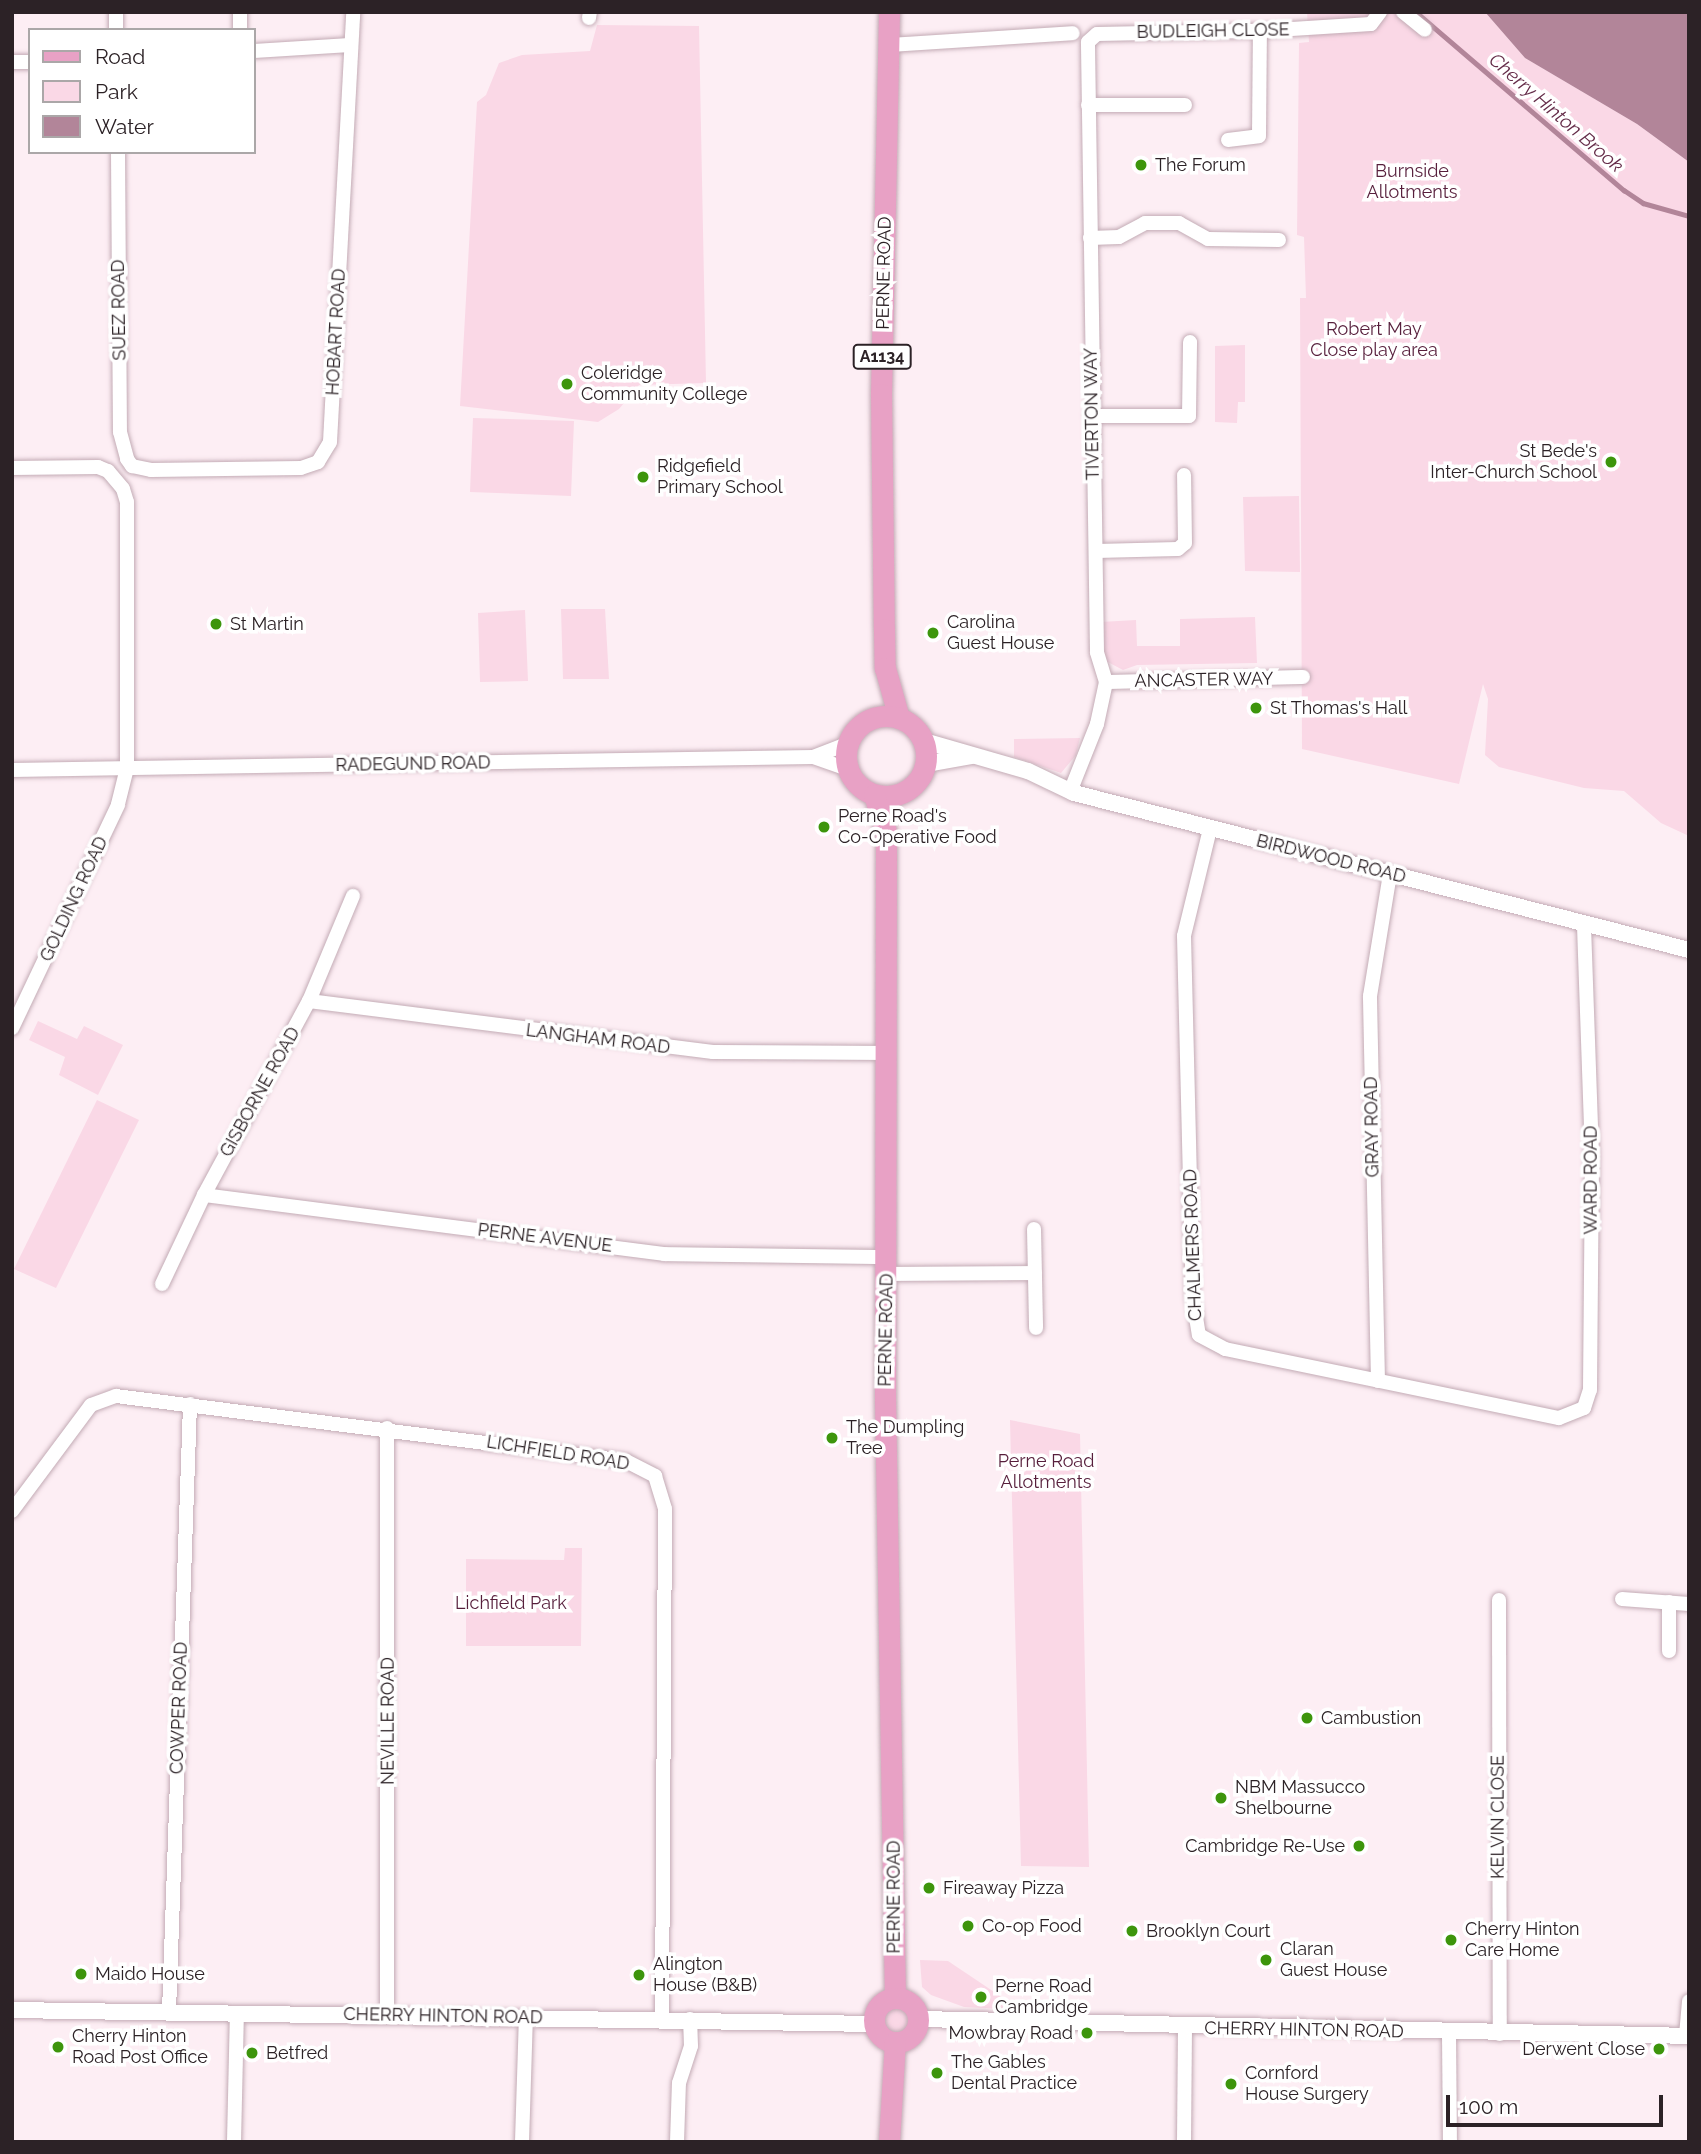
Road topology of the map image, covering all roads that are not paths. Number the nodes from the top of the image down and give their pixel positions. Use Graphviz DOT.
graph roads {
  1 [pos="353,12"];
  2 [pos="889,12"];
  3 [pos="1403,12"];
  4 [pos="1376,18"];
  5 [pos="1425,30"];
  6 [pos="1260,31"];
  7 [pos="1073,33"];
  8 [pos="1097,33"];
  9 [pos="350,45"];
  10 [pos="889,45"];
  11 [pos="256,51"];
  12 [pos="1088,105"];
  13 [pos="1185,105"];
  14 [pos="1228,140"];
  15 [pos="118,154"];
  16 [pos="1090,238"];
  17 [pos="1279,240"];
  18 [pos="1190,342"];
  19 [pos="1092,416"];
  20 [pos="132,466"];
  21 [pos="12,468"];
  22 [pos="1184,475"];
  23 [pos="1096,551"];
  24 [pos="885,668"];
  25 [pos="1303,677"];
  26 [pos="1106,682"];
  27 [pos="874,718"];
  28 [pos="899,718"];
  29 [pos="924,741"];
  30 [pos="847,744"];
  31 [pos="978,755"];
  32 [pos="813,757"];
  33 [pos="926,764"];
  34 [pos="127,768"];
  35 [pos="848,769"];
  36 [pos="12,770"];
  37 [pos="1070,792"];
  38 [pos="874,795"];
  39 [pos="898,795"];
  40 [pos="1210,829"];
  41 [pos="886,831"];
  42 [pos="1390,874"];
  43 [pos="353,897"];
  44 [pos="1584,923"];
  45 [pos="1689,950"];
  46 [pos="309,1001"];
  47 [pos="12,1028"];
  48 [pos="888,1053"];
  49 [pos="204,1195"];
  50 [pos="1034,1229"];
  51 [pos="887,1266"];
  52 [pos="1035,1273"];
  53 [pos="162,1284"];
  54 [pos="1036,1328"];
  55 [pos="1378,1381"];
  56 [pos="190,1404"];
  57 [pos="1559,1418"];
  58 [pos="387,1428"];
  59 [pos="12,1511"];
  60 [pos="1622,1599"];
  61 [pos="1499,1600"];
  62 [pos="1669,1602"];
  63 [pos="1689,1604"];
  64 [pos="1669,1651"];
  65 [pos="895,1998"];
  66 [pos="1689,2001"];
  67 [pos="12,2010"];
  68 [pos="169,2012"];
  69 [pos="237,2014"];
  70 [pos="387,2014"];
  71 [pos="526,2018"];
  72 [pos="662,2019"];
  73 [pos="690,2019"];
  74 [pos="919,2019"];
  75 [pos="874,2024"];
  76 [pos="1185,2028"];
  77 [pos="1449,2033"];
  78 [pos="1500,2034"];
  79 [pos="1687,2036"];
  80 [pos="895,2042"];
  81 [pos="234,2142"];
  82 [pos="522,2142"];
  83 [pos="677,2142"];
  84 [pos="889,2142"];
  85 [pos="1184,2142"];
  86 [pos="1450,2142"];
  1 -- 9 [label="street, HOBART ROAD"];
  2 -- 10 [label="main road, PERNE ROAD / A1134"];
  3 -- 5 [label="street"];
  4 -- 6 [label="street, BUDLEIGH CLOSE"];
  6 -- 8 [label="street, BUDLEIGH CLOSE"];
  6 -- 14 [label="street"];
  7 -- 10 [label="street"];
  8 -- 12 [label="street, TIVERTON WAY"];
  9 -- 11 [label="street"];
  9 -- 20 [label="street, HOBART ROAD"];
  10 -- 24 [label="main road, PERNE ROAD / A1134"];
  12 -- 13 [label="street"];
  12 -- 16 [label="street, TIVERTON WAY"];
  15 -- 20 [label="street, SUEZ ROAD"];
  16 -- 17 [label="street"];
  16 -- 19 [label="street, TIVERTON WAY"];
  18 -- 19 [label="street"];
  19 -- 23 [label="street, TIVERTON WAY"];
  21 -- 34 [label="street"];
  22 -- 23 [label="street"];
  23 -- 26 [label="street, TIVERTON WAY"];
  24 -- 27 [label="main road, PERNE ROAD / A1134"];
  24 -- 28 [label="main road, PERNE ROAD / A1134"];
  25 -- 26 [label="street, ANCASTER WAY"];
  26 -- 37 [label="street, TIVERTON WAY"];
  27 -- 28 [label="main road"];
  27 -- 30 [label="main road"];
  28 -- 29 [label="main road"];
  29 -- 31 [label="street, BIRDWOOD ROAD"];
  29 -- 33 [label="main road"];
  30 -- 32 [label="street, RADEGUND ROAD"];
  30 -- 35 [label="main road"];
  31 -- 33 [label="street, BIRDWOOD ROAD"];
  31 -- 37 [label="street, BIRDWOOD ROAD"];
  32 -- 34 [label="street, RADEGUND ROAD"];
  32 -- 35 [label="street, RADEGUND ROAD"];
  33 -- 39 [label="main road, PERNE ROAD"];
  34 -- 36 [label="street, RADEGUND ROAD"];
  34 -- 47 [label="street, GOLDING ROAD"];
  35 -- 38 [label="main road, PERNE ROAD"];
  37 -- 40 [label="street, BIRDWOOD ROAD"];
  38 -- 39 [label="main road"];
  38 -- 41 [label="main road, PERNE ROAD"];
  39 -- 41 [label="main road, PERNE ROAD"];
  40 -- 42 [label="street, BIRDWOOD ROAD"];
  40 -- 55 [label="street, CHALMERS ROAD"];
  41 -- 48 [label="main road, PERNE ROAD"];
  42 -- 44 [label="street, BIRDWOOD ROAD"];
  42 -- 55 [label="street, GRAY ROAD"];
  43 -- 46 [label="street, GISBORNE ROAD"];
  44 -- 45 [label="street, BIRDWOOD ROAD"];
  44 -- 57 [label="street, WARD ROAD"];
  46 -- 48 [label="street, LANGHAM ROAD"];
  46 -- 49 [label="street, GISBORNE ROAD"];
  48 -- 51 [label="main road, PERNE ROAD"];
  49 -- 51 [label="street, PERNE AVENUE"];
  49 -- 53 [label="street, GISBORNE ROAD"];
  50 -- 52 [label="street"];
  51 -- 52 [label="street, PERNE AVENUE"];
  51 -- 65 [label="main road, PERNE ROAD"];
  52 -- 54 [label="street"];
  55 -- 57 [label="street, CHALMERS ROAD"];
  56 -- 58 [label="street, LICHFIELD ROAD"];
  56 -- 59 [label="street, LICHFIELD ROAD"];
  56 -- 68 [label="street, COWPER ROAD"];
  58 -- 70 [label="street, NEVILLE ROAD"];
  58 -- 72 [label="street, LICHFIELD ROAD"];
  60 -- 62 [label="street"];
  61 -- 78 [label="street, KELVIN CLOSE"];
  62 -- 63 [label="street"];
  62 -- 64 [label="street"];
  65 -- 74 [label="main road"];
  65 -- 75 [label="main road"];
  66 -- 79 [label="street"];
  67 -- 68 [label="street, CHERRY HINTON ROAD"];
  68 -- 69 [label="street, CHERRY HINTON ROAD"];
  69 -- 70 [label="street, CHERRY HINTON ROAD"];
  69 -- 81 [label="street"];
  70 -- 71 [label="street, CHERRY HINTON ROAD"];
  71 -- 72 [label="street, CHERRY HINTON ROAD"];
  71 -- 82 [label="street"];
  72 -- 73 [label="street, CHERRY HINTON ROAD"];
  73 -- 75 [label="street, CHERRY HINTON ROAD"];
  73 -- 83 [label="street"];
  74 -- 76 [label="street, CHERRY HINTON ROAD"];
  74 -- 80 [label="main road"];
  75 -- 80 [label="main road"];
  76 -- 77 [label="street, CHERRY HINTON ROAD"];
  76 -- 85 [label="street"];
  77 -- 78 [label="street, CHERRY HINTON ROAD"];
  77 -- 86 [label="street"];
  78 -- 79 [label="street, CHERRY HINTON ROAD"];
  80 -- 84 [label="main road"];
}
